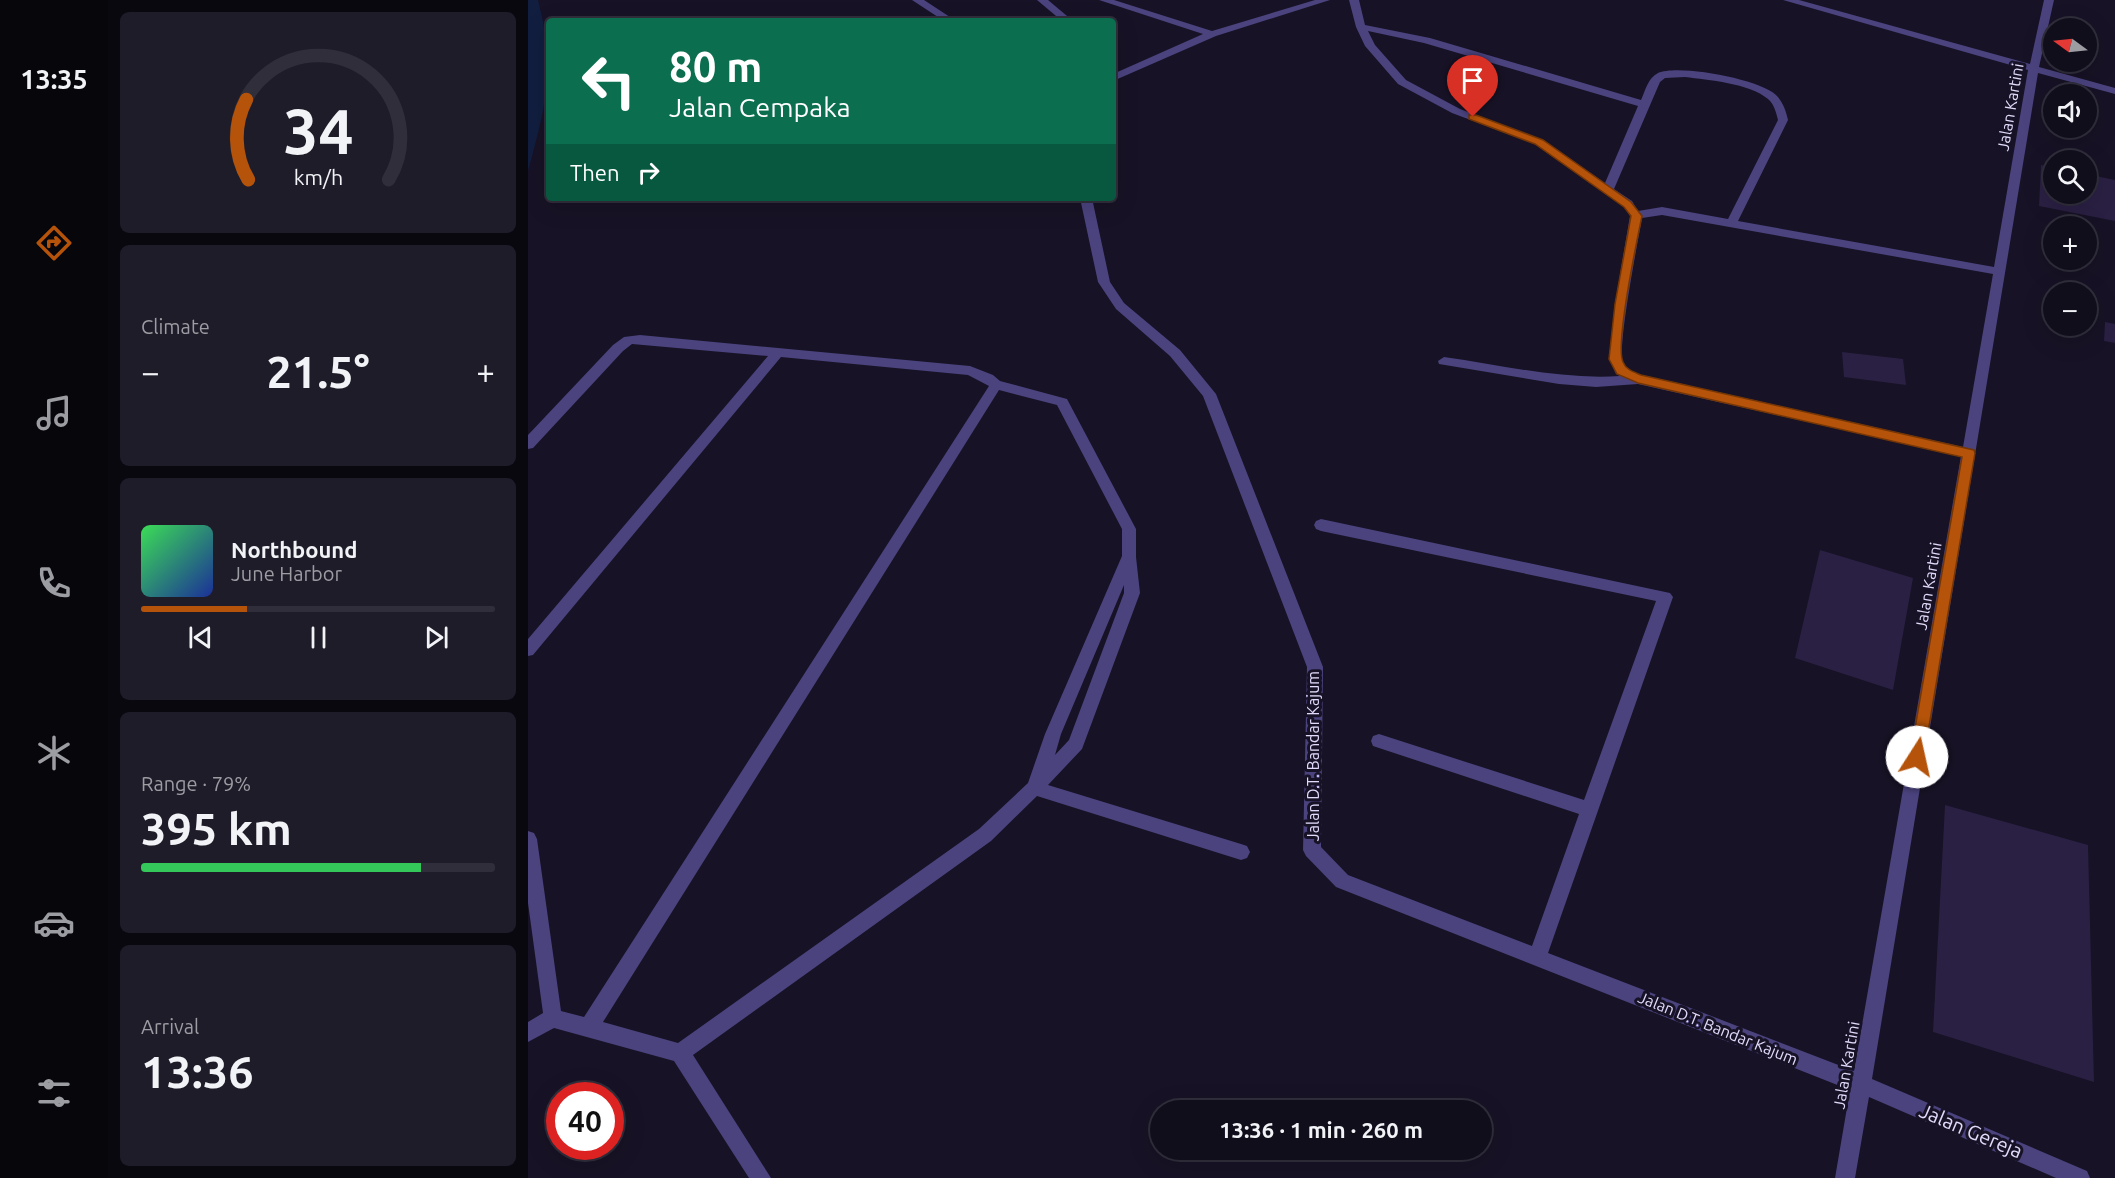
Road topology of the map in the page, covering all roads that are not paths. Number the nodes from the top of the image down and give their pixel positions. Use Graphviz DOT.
graph roads {
  1 [pos="917,0"];
  2 [pos="1042,0"];
  3 [pos="1104,0"];
  4 [pos="1325,0"];
  5 [pos="1354,0"];
  6 [pos="1788,0"];
  7 [pos="2049,0"];
  8 [pos="946,18"];
  9 [pos="1064,18"];
  10 [pos="1361,27"];
  11 [pos="1212,34"];
  12 [pos="2034,68"];
  13 [pos="1116,77"];
  14 [pos="2115,91"];
  15 [pos="1645,105"];
  16 [pos="1607,191"];
  17 [pos="1087,201"];
  18 [pos="1636,216"];
  19 [pos="1731,224"];
  20 [pos="2001,272"];
  21 [pos="778,352"];
  22 [pos="1444,361"];
  23 [pos="1638,379"];
  24 [pos="996,385"];
  25 [pos="528,444"];
  26 [pos="1969,453"];
  27 [pos="1321,525"];
  28 [pos="1129,556"];
  29 [pos="528,650"];
  30 [pos="1379,741"];
  31 [pos="1034,788"];
  32 [pos="1590,810"];
  33 [pos="528,839"];
  34 [pos="1241,852"];
  35 [pos="1538,957"];
  36 [pos="553,1018"];
  37 [pos="588,1028"];
  38 [pos="528,1033"];
  39 [pos="680,1053"];
  40 [pos="1861,1084"];
  41 [pos="761,1178"];
  42 [pos="1845,1178"];
  43 [pos="2080,1178"];
  1 -- 8 [label="street"];
  2 -- 9 [label="street"];
  3 -- 11 [label="street"];
  4 -- 11 [label="street"];
  5 -- 10 [label="street"];
  6 -- 12 [label="street"];
  7 -- 12 [label="street, Jalan Kartini"];
  10 -- 15 [label="street"];
  10 -- 16 [label="street"];
  11 -- 13 [label="street"];
  12 -- 14 [label="street"];
  12 -- 20 [label="street, Jalan Kartini"];
  15 -- 16 [label="street"];
  15 -- 19 [label="street"];
  16 -- 18 [label="street"];
  17 -- 35 [label="street, Jalan D.T. Bandar Kajum"];
  18 -- 19 [label="street"];
  18 -- 23 [label="street"];
  19 -- 20 [label="street"];
  20 -- 26 [label="street, Jalan Kartini"];
  21 -- 24 [label="street"];
  21 -- 25 [label="street"];
  21 -- 29 [label="street"];
  22 -- 23 [label="street"];
  23 -- 26 [label="street"];
  24 -- 28 [label="street"];
  24 -- 37 [label="street"];
  26 -- 40 [label="street, Jalan Kartini"];
  27 -- 32 [label="street"];
  28 -- 31 [label="street"];
  28 -- 31 [label="street"];
  30 -- 32 [label="street"];
  31 -- 34 [label="street"];
  31 -- 39 [label="street"];
  32 -- 35 [label="street"];
  33 -- 36 [label="street"];
  35 -- 40 [label="street, Jalan D.T. Bandar Kajum"];
  36 -- 37 [label="street"];
  36 -- 38 [label="street"];
  37 -- 39 [label="street"];
  39 -- 41 [label="street"];
  40 -- 42 [label="street, Jalan Kartini"];
  40 -- 43 [label="street, Jalan Gereja"];
}
